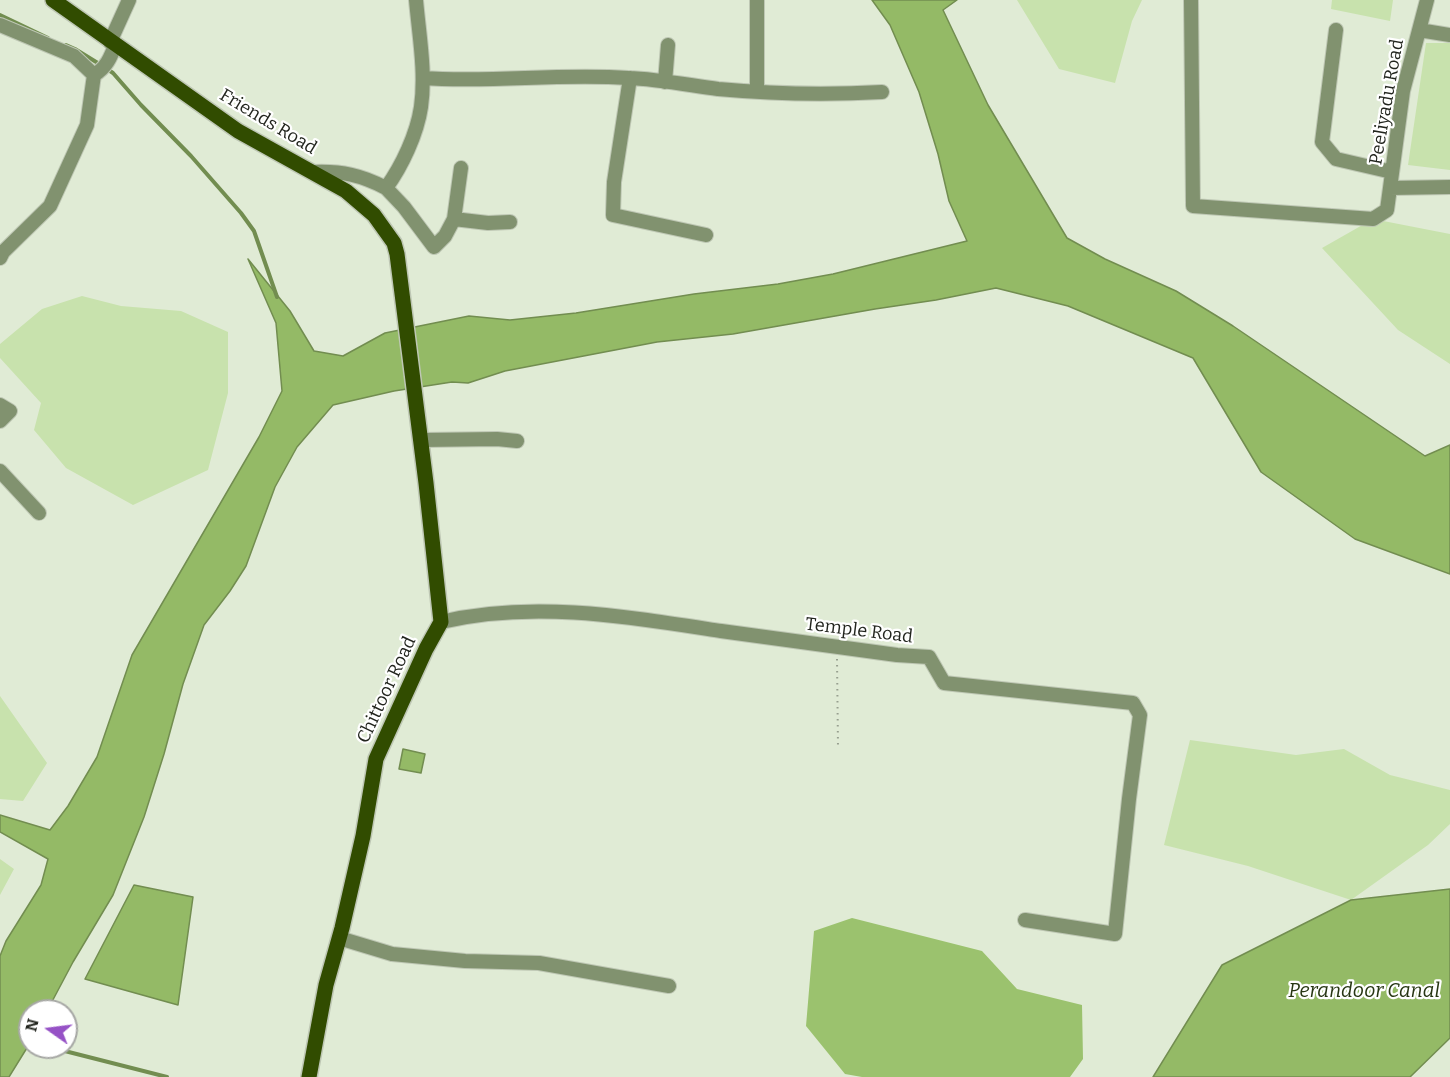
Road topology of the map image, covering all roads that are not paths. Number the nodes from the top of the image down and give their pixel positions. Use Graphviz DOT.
graph roads {
  1 [pos="53,0"];
  2 [pos="129,0"];
  3 [pos="416,0"];
  4 [pos="1191,0"];
  5 [pos="1427,0"];
  6 [pos="757,1"];
  7 [pos="0,25"];
  8 [pos="1336,30"];
  9 [pos="1419,30"];
  10 [pos="1450,35"];
  11 [pos="668,45"];
  12 [pos="112,48"];
  13 [pos="97,73"];
  14 [pos="423,78"];
  15 [pos="630,78"];
  16 [pos="665,82"];
  17 [pos="758,91"];
  18 [pos="882,92"];
  19 [pos="461,168"];
  20 [pos="314,172"];
  21 [pos="1392,172"];
  22 [pos="1450,187"];
  23 [pos="386,188"];
  24 [pos="1390,188"];
  25 [pos="454,219"];
  26 [pos="510,222"];
  27 [pos="706,235"];
  28 [pos="0,258"];
  29 [pos="0,405"];
  30 [pos="0,421"];
  31 [pos="421,440"];
  32 [pos="517,441"];
  33 [pos="0,471"];
  34 [pos="39,513"];
  35 [pos="441,622"];
  36 [pos="1025,920"];
  37 [pos="339,938"];
  38 [pos="669,986"];
  39 [pos="309,1077"];
  1 -- 12 [label="main road, Friends Road"];
  2 -- 12 [label="street"];
  3 -- 14 [label="street"];
  4 -- 24 [label="street"];
  5 -- 9 [label="street, Peeliyadu Road"];
  6 -- 17 [label="street"];
  7 -- 13 [label="street"];
  8 -- 21 [label="street"];
  9 -- 10 [label="street"];
  9 -- 21 [label="street, Peeliyadu Road"];
  11 -- 16 [label="street"];
  12 -- 13 [label="street"];
  12 -- 20 [label="main road, Friends Road"];
  13 -- 28 [label="street"];
  14 -- 15 [label="street"];
  14 -- 23 [label="street"];
  15 -- 16 [label="street"];
  15 -- 27 [label="street"];
  16 -- 17 [label="street"];
  17 -- 18 [label="street"];
  19 -- 25 [label="street"];
  20 -- 23 [label="street"];
  20 -- 31 [label="main road, Friends Road"];
  21 -- 24 [label="street, Peeliyadu Road"];
  22 -- 24 [label="street, Peeliyadu Road"];
  23 -- 25 [label="street"];
  25 -- 26 [label="street"];
  29 -- 30 [label="street"];
  31 -- 32 [label="street"];
  31 -- 35 [label="main road"];
  33 -- 34 [label="street"];
  35 -- 36 [label="street, Temple Road"];
  35 -- 37 [label="main road, Chittoor Road"];
  37 -- 38 [label="street"];
  37 -- 39 [label="main road, Chittoor Road"];
}
